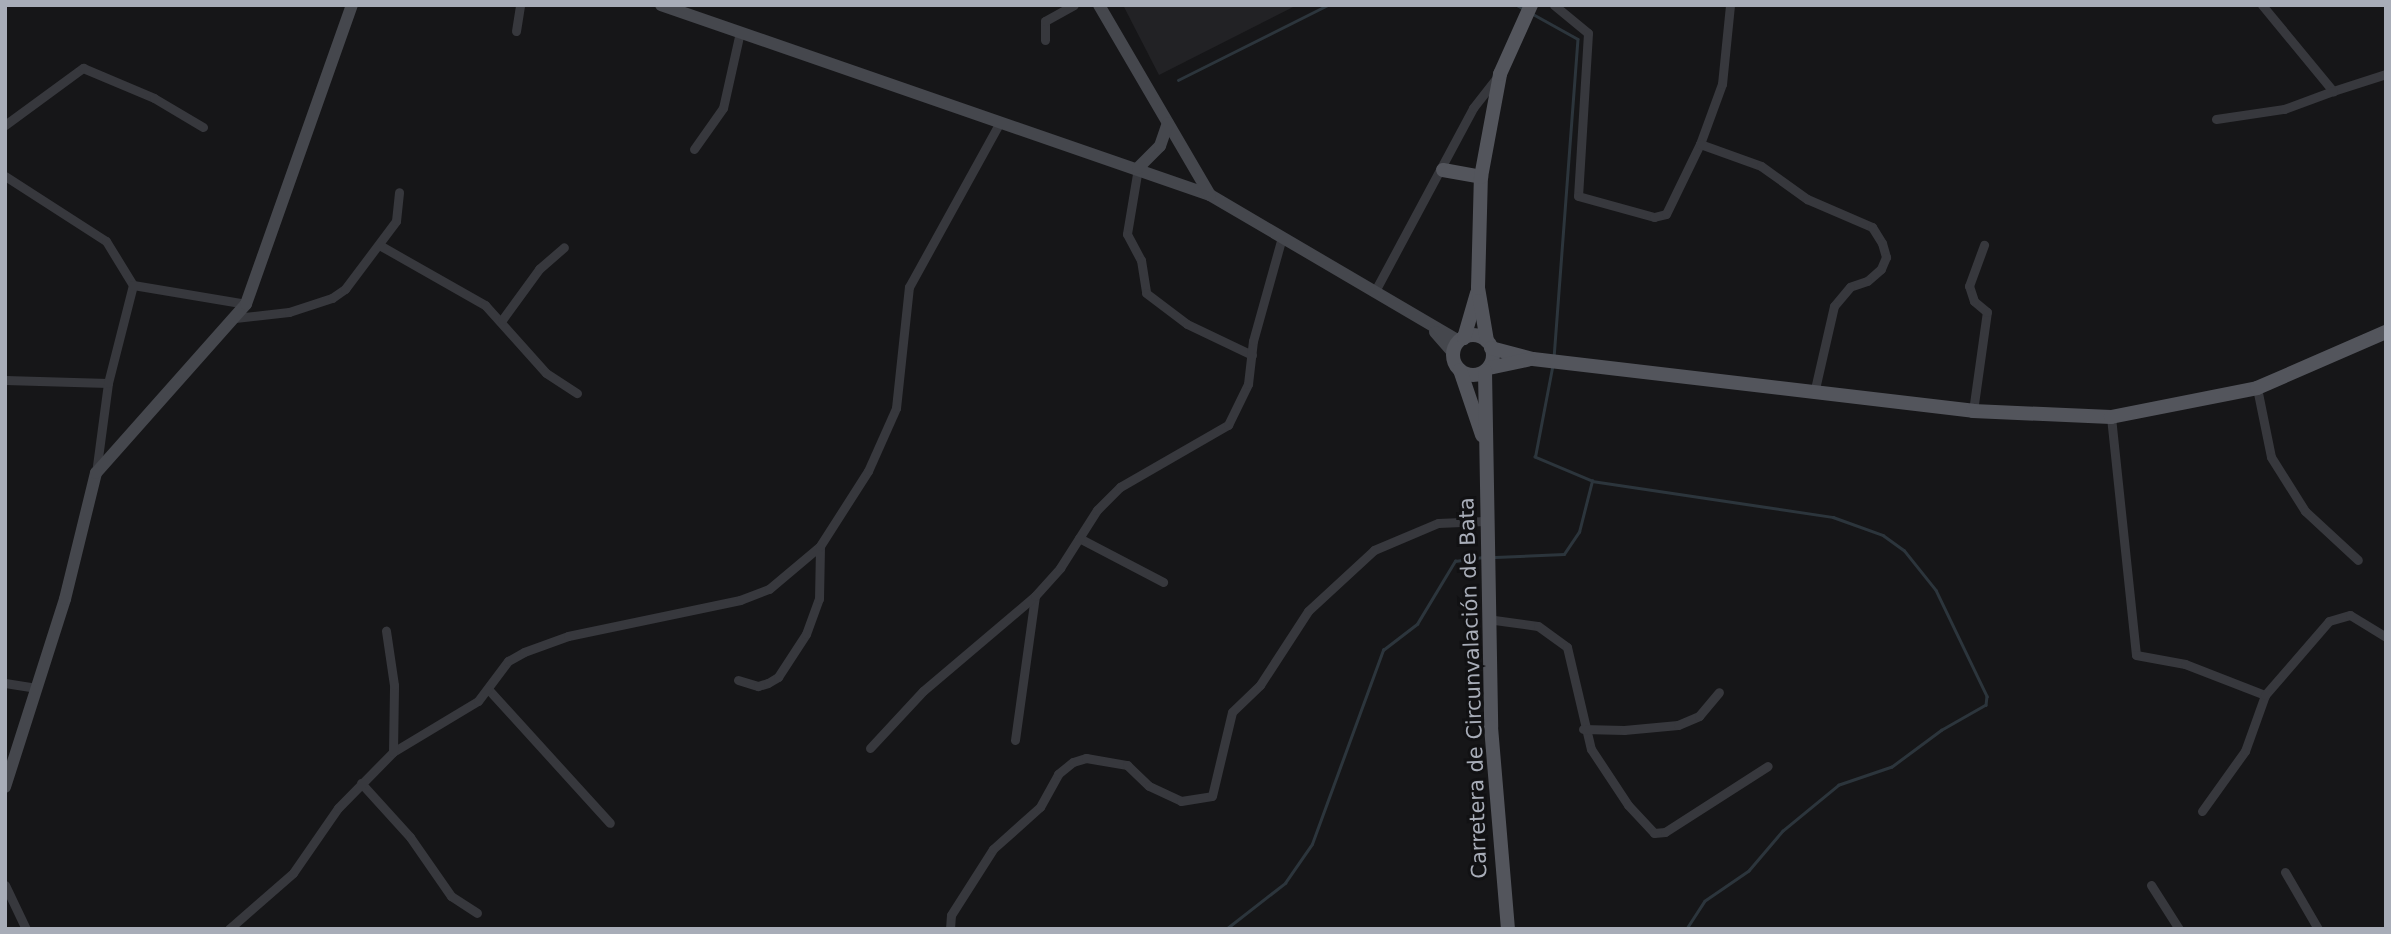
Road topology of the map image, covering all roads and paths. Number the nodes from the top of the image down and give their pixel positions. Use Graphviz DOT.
graph roads {
  1 [pos="352,5"];
  2 [pos="520,5"];
  3 [pos="661,5"];
  4 [pos="1074,5"];
  5 [pos="1099,5"];
  6 [pos="1531,5"];
  7 [pos="1554,5"];
  8 [pos="1730,5"];
  9 [pos="2262,6"];
  10 [pos="516,31"];
  11 [pos="740,32"];
  12 [pos="1045,40"];
  13 [pos="1500,74"];
  14 [pos="2386,74"];
  15 [pos="2333,91"];
  16 [pos="2216,119"];
  17 [pos="1000,122"];
  18 [pos="1168,123"];
  19 [pos="5,125"];
  20 [pos="203,127"];
  21 [pos="1700,144"];
  22 [pos="694,149"];
  23 [pos="1138,168"];
  24 [pos="1443,170"];
  25 [pos="5,176"];
  26 [pos="1481,177"];
  27 [pos="399,192"];
  28 [pos="1210,195"];
  29 [pos="1282,237"];
  30 [pos="1984,245"];
  31 [pos="380,246"];
  32 [pos="564,247"];
  33 [pos="133,285"];
  34 [pos="1478,288"];
  35 [pos="1375,291"];
  36 [pos="246,304"];
  37 [pos="235,318"];
  38 [pos="502,320"];
  39 [pos="2386,332"];
  40 [pos="1458,344"];
  41 [pos="1489,344"];
  42 [pos="1252,355"];
  43 [pos="1538,359"];
  44 [pos="1487,369"];
  45 [pos="1460,370"];
  46 [pos="5,380"];
  47 [pos="108,383"];
  48 [pos="2256,388"];
  49 [pos="1815,389"];
  50 [pos="577,393"];
  51 [pos="1973,411"];
  52 [pos="2111,417"];
  53 [pos="1486,445"];
  54 [pos="96,473"];
  55 [pos="1486,522"];
  56 [pos="1079,538"];
  57 [pos="820,546"];
  58 [pos="2358,560"];
  59 [pos="1163,582"];
  60 [pos="1035,596"];
  61 [pos="1487,619"];
  62 [pos="386,631"];
  63 [pos="2386,637"];
  64 [pos="738,680"];
  65 [pos="5,683"];
  66 [pos="37,688"];
  67 [pos="488,689"];
  68 [pos="1719,692"];
  69 [pos="2265,695"];
  70 [pos="1583,729"];
  71 [pos="1015,740"];
  72 [pos="870,748"];
  73 [pos="393,752"];
  74 [pos="1769,766"];
  75 [pos="361,783"];
  76 [pos="5,786"];
  77 [pos="2202,811"];
  78 [pos="610,823"];
  79 [pos="2285,872"];
  80 [pos="5,885"];
  81 [pos="2151,885"];
  82 [pos="477,913"];
  83 [pos="26,929"];
  84 [pos="229,929"];
  85 [pos="950,929"];
  86 [pos="1508,929"];
  87 [pos="2179,929"];
  88 [pos="2318,929"];
  1 -- 36 [label="street"];
  2 -- 10 [label="street"];
  3 -- 11 [label="street"];
  4 -- 12 [label="street"];
  5 -- 18 [label="street"];
  6 -- 13 [label="main road"];
  7 -- 21 [label="street"];
  8 -- 21 [label="street"];
  9 -- 15 [label="street"];
  11 -- 17 [label="street"];
  11 -- 22 [label="street"];
  13 -- 24 [label="street"];
  13 -- 26 [label="main road"];
  14 -- 15 [label="street"];
  15 -- 16 [label="street"];
  17 -- 23 [label="street"];
  17 -- 57 [label="street"];
  18 -- 23 [label="street"];
  18 -- 28 [label="street"];
  19 -- 20 [label="street"];
  21 -- 49 [label="street"];
  23 -- 28 [label="street"];
  23 -- 42 [label="street"];
  24 -- 26 [label="main road"];
  24 -- 35 [label="street"];
  25 -- 33 [label="street"];
  26 -- 34 [label="main road"];
  27 -- 31 [label="street"];
  28 -- 29 [label="street"];
  29 -- 35 [label="street"];
  29 -- 42 [label="street"];
  30 -- 51 [label="street"];
  31 -- 37 [label="street"];
  31 -- 38 [label="street"];
  32 -- 38 [label="street"];
  33 -- 36 [label="street"];
  33 -- 47 [label="street"];
  34 -- 40 [label="main road"];
  34 -- 41 [label="main road"];
  35 -- 40 [label="street"];
  36 -- 37 [label="street"];
  37 -- 54 [label="street"];
  38 -- 50 [label="street"];
  39 -- 48 [label="main road"];
  40 -- 41 [label="main road"];
  40 -- 45 [label="main road"];
  41 -- 43 [label="main road"];
  41 -- 44 [label="main road"];
  42 -- 56 [label="street"];
  43 -- 44 [label="main road"];
  43 -- 49 [label="main road"];
  44 -- 45 [label="main road"];
  44 -- 53 [label="main road, Carretera de Circunvalación de Bata"];
  45 -- 53 [label="main road, Carretera de Circunvalación de Bata"];
  46 -- 47 [label="street"];
  47 -- 54 [label="street"];
  48 -- 52 [label="main road"];
  48 -- 58 [label="street"];
  49 -- 51 [label="main road"];
  51 -- 52 [label="main road"];
  52 -- 69 [label="street"];
  53 -- 55 [label="main road, Carretera de Circunvalación de Bata"];
  54 -- 66 [label="street"];
  55 -- 61 [label="main road, Carretera de Circunvalación de Bata"];
  55 -- 85 [label="street"];
  56 -- 59 [label="street"];
  56 -- 60 [label="street"];
  57 -- 64 [label="street"];
  57 -- 67 [label="street"];
  60 -- 71 [label="street"];
  60 -- 72 [label="street"];
  61 -- 70 [label="street"];
  61 -- 86 [label="main road, Carretera de Circunvalación de Bata"];
  62 -- 73 [label="street"];
  63 -- 69 [label="street"];
  65 -- 66 [label="street"];
  66 -- 76 [label="street"];
  67 -- 73 [label="street"];
  67 -- 78 [label="street"];
  68 -- 70 [label="street"];
  69 -- 77 [label="street"];
  70 -- 74 [label="street"];
  73 -- 75 [label="street"];
  75 -- 82 [label="street"];
  75 -- 84 [label="street"];
  79 -- 88 [label="street"];
  80 -- 83 [label="street"];
  81 -- 87 [label="street"];
}
